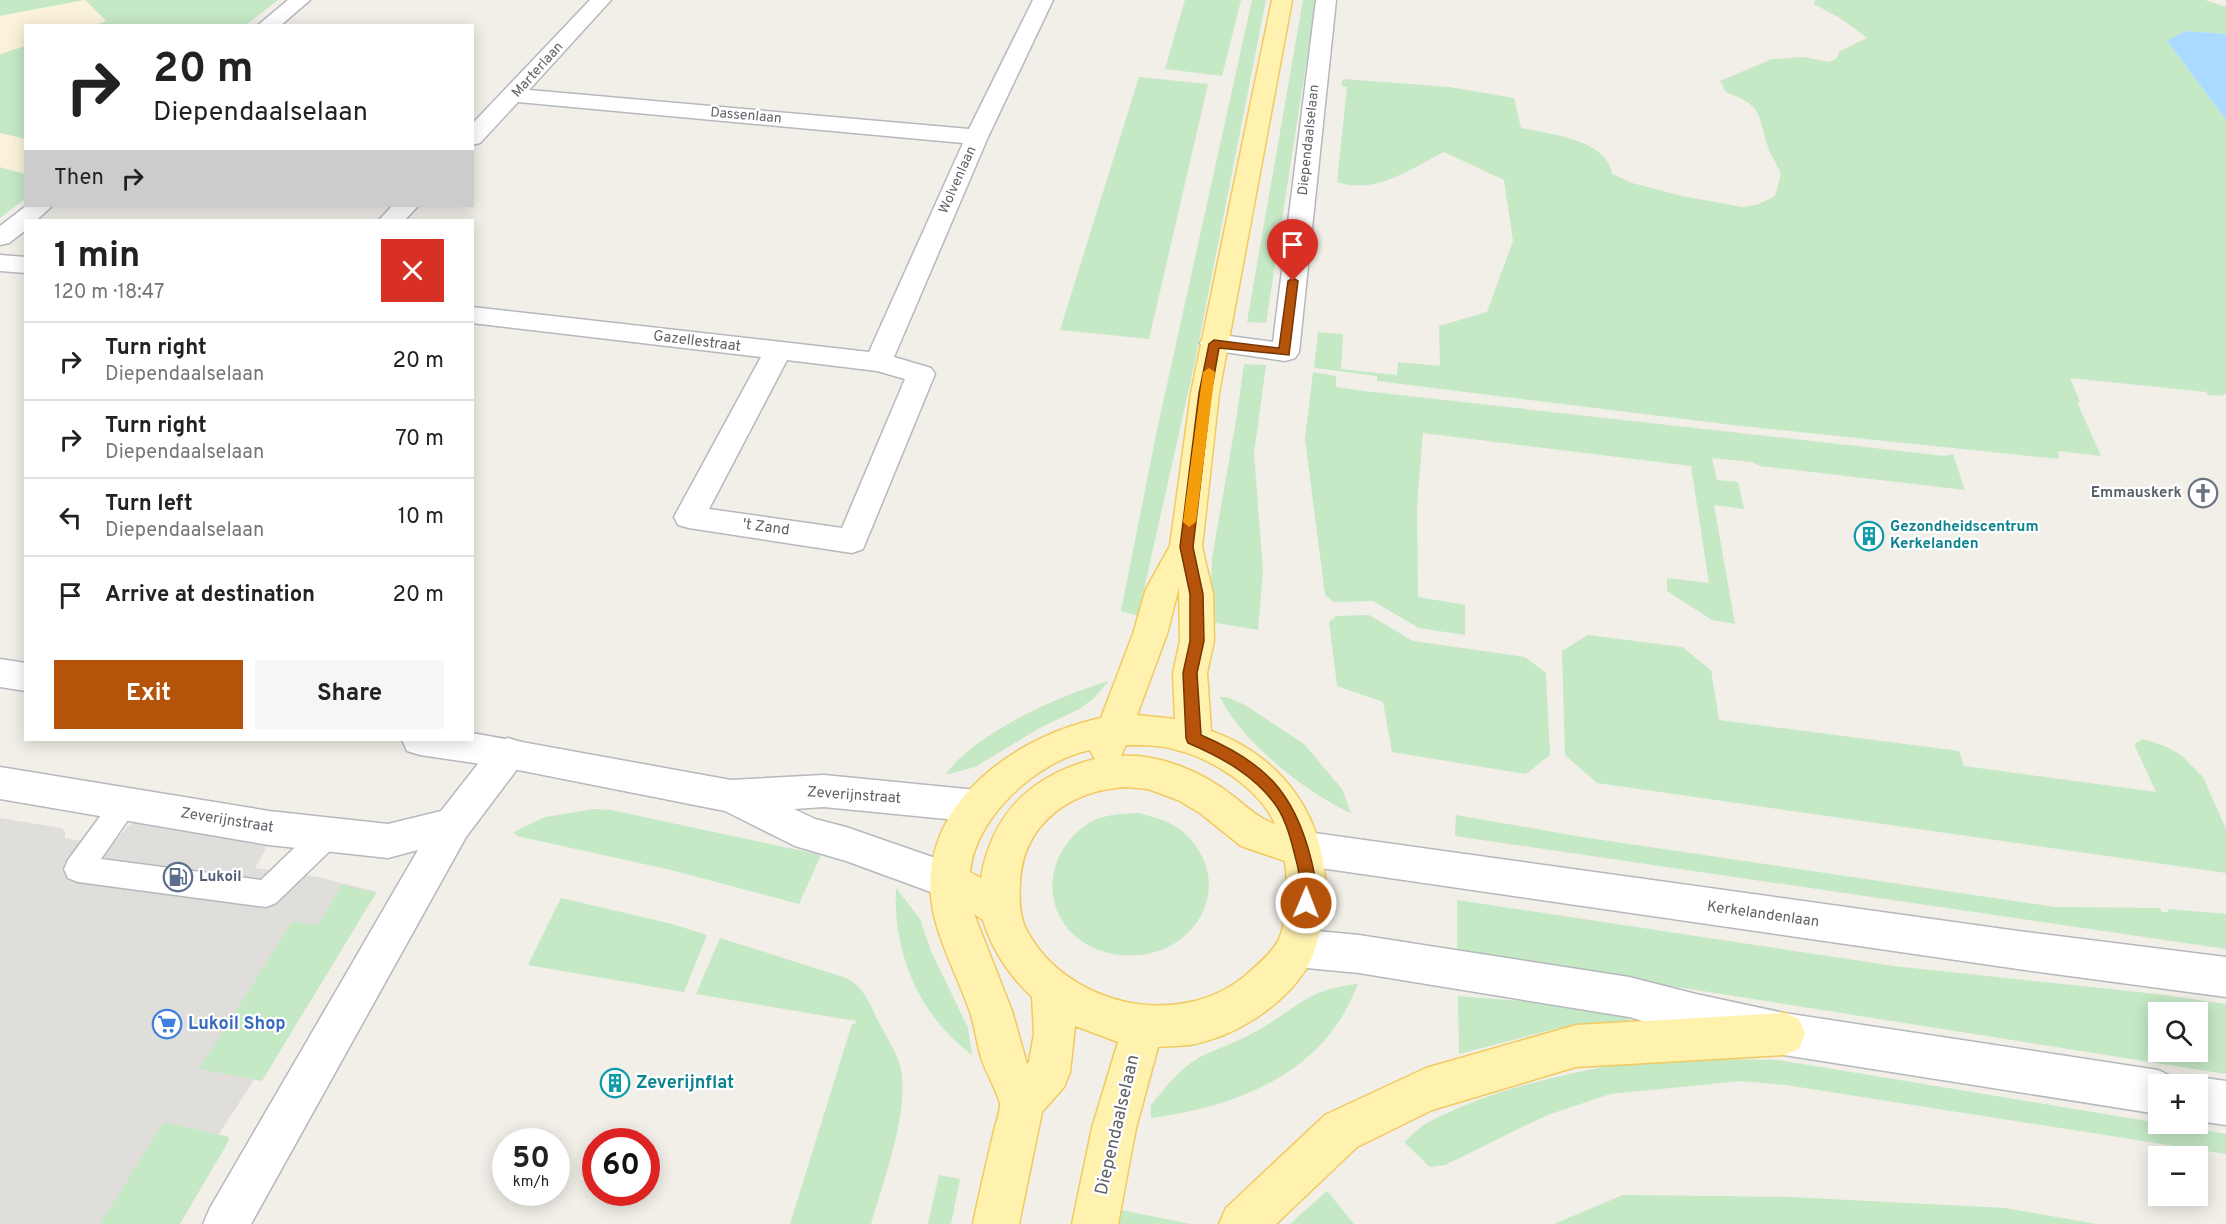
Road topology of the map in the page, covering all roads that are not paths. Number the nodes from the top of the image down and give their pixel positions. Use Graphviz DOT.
graph roads {
  1 [pos="300,0"];
  2 [pos="601,0"];
  3 [pos="1043,0"];
  4 [pos="1282,0"];
  5 [pos="1326,0"];
  6 [pos="270,24"];
  7 [pos="515,95"];
  8 [pos="474,136"];
  9 [pos="977,137"];
  10 [pos="39,207"];
  11 [pos="405,207"];
  12 [pos="392,219"];
  13 [pos="0,238"];
  14 [pos="0,263"];
  15 [pos="24,265"];
  16 [pos="474,315"];
  17 [pos="1214,344"];
  18 [pos="778,351"];
  19 [pos="878,362"];
  20 [pos="921,374"];
  21 [pos="1186,547"];
  22 [pos="0,673"];
  23 [pos="24,677"];
  24 [pos="1116,729"];
  25 [pos="1194,738"];
  26 [pos="427,741"];
  27 [pos="508,753"];
  28 [pos="1095,774"];
  29 [pos="0,783"];
  30 [pos="731,796"];
  31 [pos="125,804"];
  32 [pos="977,806"];
  33 [pos="453,825"];
  34 [pos="327,835"];
  35 [pos="1300,848"];
  36 [pos="950,881"];
  37 [pos="1000,908"];
  38 [pos="1296,948"];
  39 [pos="2226,977"];
  40 [pos="1052,988"];
  41 [pos="1143,1027"];
  42 [pos="1784,1034"];
  43 [pos="2148,1090"];
  44 [pos="2208,1100"];
  45 [pos="1022,1101"];
  46 [pos="2226,1103"];
  47 [pos="226,1224"];
  48 [pos="996,1224"];
  49 [pos="1095,1224"];
  50 [pos="1242,1224"];
  1 -- 6 [label="street"];
  2 -- 7 [label="street, Marterlaan"];
  3 -- 9 [label="street, Wolvenlaan"];
  4 -- 17 [label="main road"];
  5 -- 17 [label="street, Diependaalselaan"];
  7 -- 8 [label="street, Marterlaan"];
  7 -- 9 [label="street, Dassenlaan"];
  9 -- 19 [label="street, Wolvenlaan"];
  10 -- 13 [label="street"];
  11 -- 12 [label="street"];
  14 -- 15 [label="street"];
  16 -- 18 [label="street, Gazellestraat"];
  17 -- 21 [label="main road"];
  18 -- 19 [label="street, Gazellestraat"];
  18 -- 20 [label="street, 't Zand"];
  19 -- 20 [label="street, Gazellestraat"];
  21 -- 24 [label="main road"];
  21 -- 25 [label="main road"];
  22 -- 23 [label="street"];
  24 -- 25 [label="main road"];
  24 -- 28 [label="main road"];
  24 -- 32 [label="main road"];
  25 -- 35 [label="main road"];
  26 -- 27 [label="street, Zeverijnstraat"];
  27 -- 30 [label="street, Zeverijnstraat"];
  27 -- 33 [label="street"];
  28 -- 35 [label="main road"];
  28 -- 37 [label="main road"];
  29 -- 31 [label="street, Zeverijnstraat"];
  30 -- 32 [label="street, Zeverijnstraat"];
  30 -- 36 [label="street, Zeverijnstraat"];
  31 -- 34 [label="street, Zeverijnstraat"];
  31 -- 34 [label="lane"];
  32 -- 36 [label="main road"];
  33 -- 34 [label="street, Zeverijnstraat"];
  33 -- 47 [label="street"];
  35 -- 38 [label="main road"];
  35 -- 39 [label="street, Kerkelandenlaan"];
  36 -- 37 [label="main road"];
  36 -- 45 [label="main road"];
  37 -- 40 [label="main road"];
  38 -- 41 [label="main road"];
  38 -- 42 [label="street"];
  40 -- 41 [label="main road"];
  40 -- 45 [label="main road"];
  41 -- 49 [label="main road, Diependaalselaan"];
  42 -- 43 [label="street"];
  42 -- 50 [label="main road"];
  44 -- 46 [label="street"];
  45 -- 48 [label="main road"];
}
